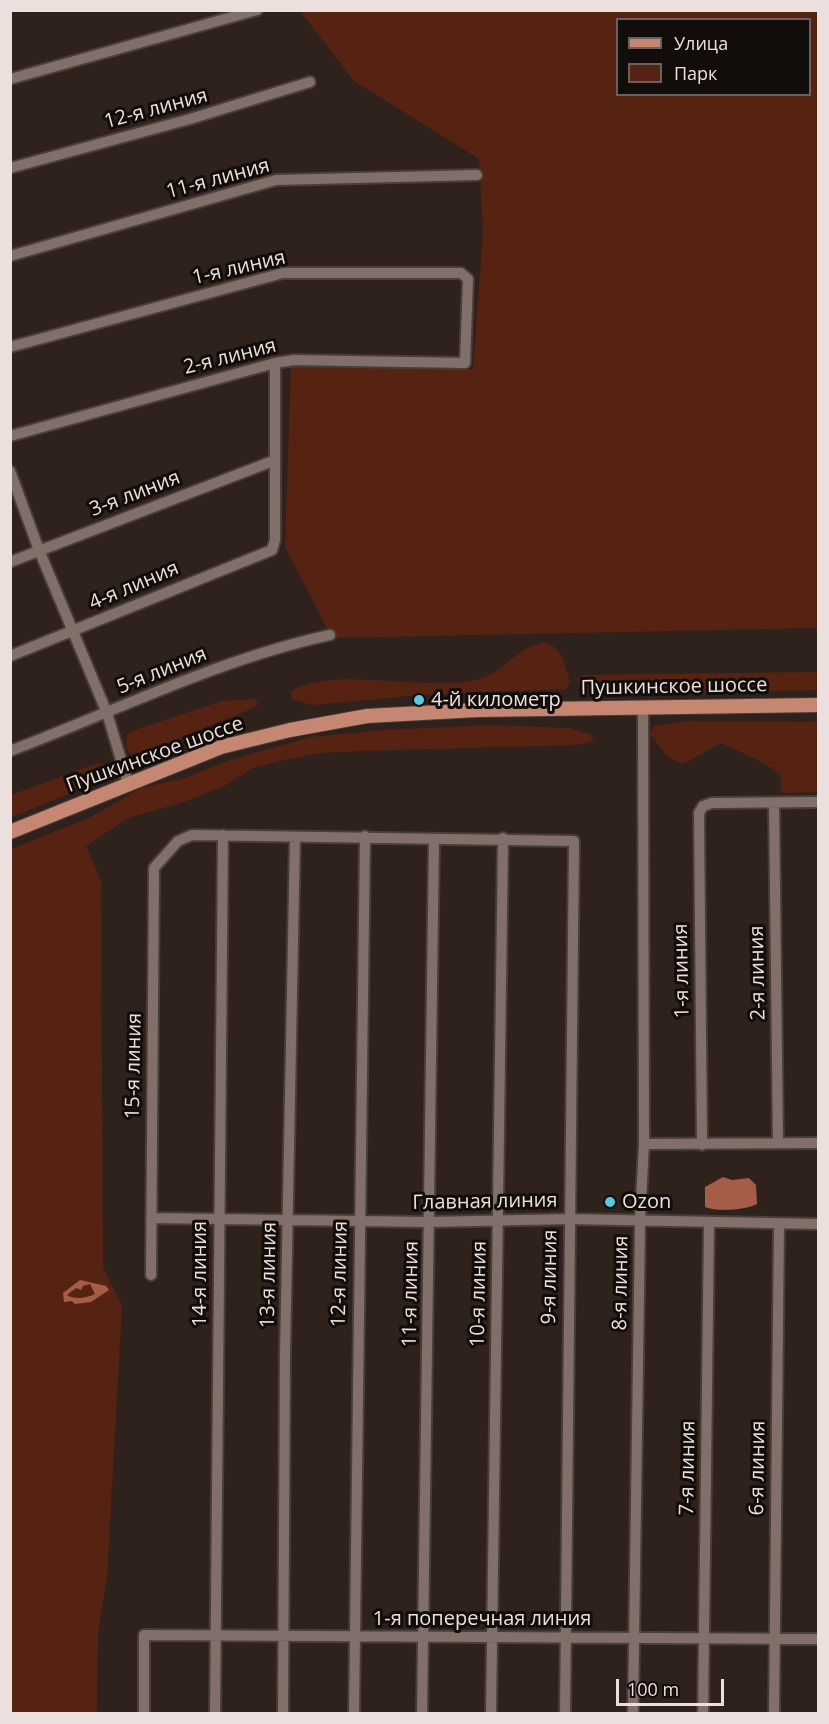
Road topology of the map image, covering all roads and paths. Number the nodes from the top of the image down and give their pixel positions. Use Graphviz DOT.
graph roads {
  1 [pos="258,10"];
  2 [pos="10,79"];
  3 [pos="310,82"];
  4 [pos="10,168"];
  5 [pos="477,175"];
  6 [pos="10,256"];
  7 [pos="10,347"];
  8 [pos="274,363"];
  9 [pos="465,363"];
  10 [pos="10,436"];
  11 [pos="273,461"];
  12 [pos="10,471"];
  13 [pos="39,550"];
  14 [pos="10,562"];
  15 [pos="72,631"];
  16 [pos="330,634"];
  17 [pos="10,656"];
  18 [pos="819,705"];
  19 [pos="643,707"];
  20 [pos="107,713"];
  21 [pos="10,751"];
  22 [pos="128,783"];
  23 [pos="819,802"];
  24 [pos="774,803"];
  25 [pos="10,832"];
  26 [pos="224,835"];
  27 [pos="369,836"];
  28 [pos="295,837"];
  29 [pos="503,838"];
  30 [pos="434,839"];
  31 [pos="778,1143"];
  32 [pos="819,1143"];
  33 [pos="644,1144"];
  34 [pos="702,1145"];
  35 [pos="151,1218"];
  36 [pos="219,1219"];
  37 [pos="569,1219"];
  38 [pos="498,1220"];
  39 [pos="288,1221"];
  40 [pos="359,1221"];
  41 [pos="640,1221"];
  42 [pos="429,1222"];
  43 [pos="709,1224"];
  44 [pos="779,1224"];
  45 [pos="819,1224"];
  46 [pos="151,1275"];
  47 [pos="216,1634"];
  48 [pos="285,1635"];
  49 [pos="355,1636"];
  50 [pos="492,1636"];
  51 [pos="424,1637"];
  52 [pos="634,1637"];
  53 [pos="565,1638"];
  54 [pos="774,1638"];
  55 [pos="704,1639"];
  56 [pos="819,1639"];
  57 [pos="144,1713"];
  58 [pos="215,1713"];
  59 [pos="283,1713"];
  60 [pos="354,1713"];
  61 [pos="422,1713"];
  62 [pos="491,1713"];
  63 [pos="564,1713"];
  64 [pos="633,1713"];
  65 [pos="703,1713"];
  66 [pos="774,1713"];
  1 -- 2 [label="street"];
  3 -- 4 [label="street, 12-я линия"];
  5 -- 6 [label="street, 11-я линия"];
  7 -- 9 [label="street, 1-я линия"];
  8 -- 9 [label="street, 2-я линия"];
  8 -- 10 [label="street, 2-я линия"];
  8 -- 11 [label="street"];
  11 -- 13 [label="street, 3-я линия"];
  11 -- 15 [label="street, 4-я линия"];
  12 -- 13 [label="street"];
  13 -- 14 [label="street, 3-я линия"];
  13 -- 15 [label="street"];
  15 -- 17 [label="street, 4-я линия"];
  15 -- 20 [label="street"];
  16 -- 20 [label="street, 5-я линия"];
  18 -- 19 [label="main road, Пушкинское шоссе"];
  19 -- 22 [label="main road, Пушкинское шоссе"];
  19 -- 33 [label="street, 8-я линия"];
  20 -- 21 [label="street, 5-я линия"];
  20 -- 22 [label="street"];
  22 -- 25 [label="main road, Пушкинское шоссе"];
  23 -- 24 [label="street"];
  24 -- 31 [label="street, 2-я линия"];
  24 -- 34 [label="street, 1-я линия"];
  26 -- 28 [label="street"];
  26 -- 35 [label="street, 15-я линия"];
  26 -- 36 [label="street, 14-я линия"];
  27 -- 28 [label="street"];
  27 -- 30 [label="street"];
  27 -- 40 [label="street, 12-я линия"];
  28 -- 39 [label="street, 13-я линия"];
  29 -- 30 [label="street"];
  29 -- 37 [label="street, 9-я линия"];
  29 -- 38 [label="street, 10-я линия"];
  30 -- 42 [label="street, 11-я линия"];
  31 -- 32 [label="street"];
  31 -- 34 [label="street"];
  33 -- 34 [label="street"];
  33 -- 41 [label="street, 8-я линия"];
  35 -- 36 [label="street, Главная линия"];
  35 -- 46 [label="street, 15-я линия"];
  36 -- 39 [label="street, Главная линия"];
  36 -- 47 [label="street, 14-я линия"];
  37 -- 38 [label="street, Главная линия"];
  37 -- 41 [label="street, Главная линия"];
  37 -- 53 [label="street, 9-я линия"];
  38 -- 42 [label="street, Главная линия"];
  38 -- 50 [label="street, 10-я линия"];
  39 -- 40 [label="street, Главная линия"];
  39 -- 48 [label="street, 13-я линия"];
  40 -- 42 [label="street, Главная линия"];
  40 -- 49 [label="street, 12-я линия"];
  41 -- 43 [label="street, Главная линия"];
  41 -- 52 [label="street, 8-я линия"];
  42 -- 51 [label="street, 11-я линия"];
  43 -- 44 [label="street, Главная линия"];
  43 -- 55 [label="street, 7-я линия"];
  44 -- 45 [label="street, Главная линия"];
  44 -- 54 [label="street, 6-я линия"];
  47 -- 48 [label="street, 1-я поперечная линия"];
  47 -- 57 [label="street, 1-я поперечная линия"];
  47 -- 58 [label="street, 14-я линия"];
  48 -- 49 [label="street, 1-я поперечная линия"];
  48 -- 59 [label="street, 13-я линия"];
  49 -- 51 [label="street, 1-я поперечная линия"];
  49 -- 60 [label="street, 12-я линия"];
  50 -- 51 [label="street, 1-я поперечная линия"];
  50 -- 53 [label="street, 1-я поперечная линия"];
  50 -- 62 [label="street, 10-я линия"];
  51 -- 61 [label="street, 11-я линия"];
  52 -- 53 [label="street, 1-я поперечная линия"];
  52 -- 55 [label="street, 1-я поперечная линия"];
  52 -- 64 [label="street, 8-я линия"];
  53 -- 63 [label="street, 9-я линия"];
  54 -- 55 [label="street, 1-я поперечная линия"];
  54 -- 56 [label="street, 1-я поперечная линия"];
  54 -- 66 [label="street, 6-я линия"];
  55 -- 65 [label="street, 7-я линия"];
}
